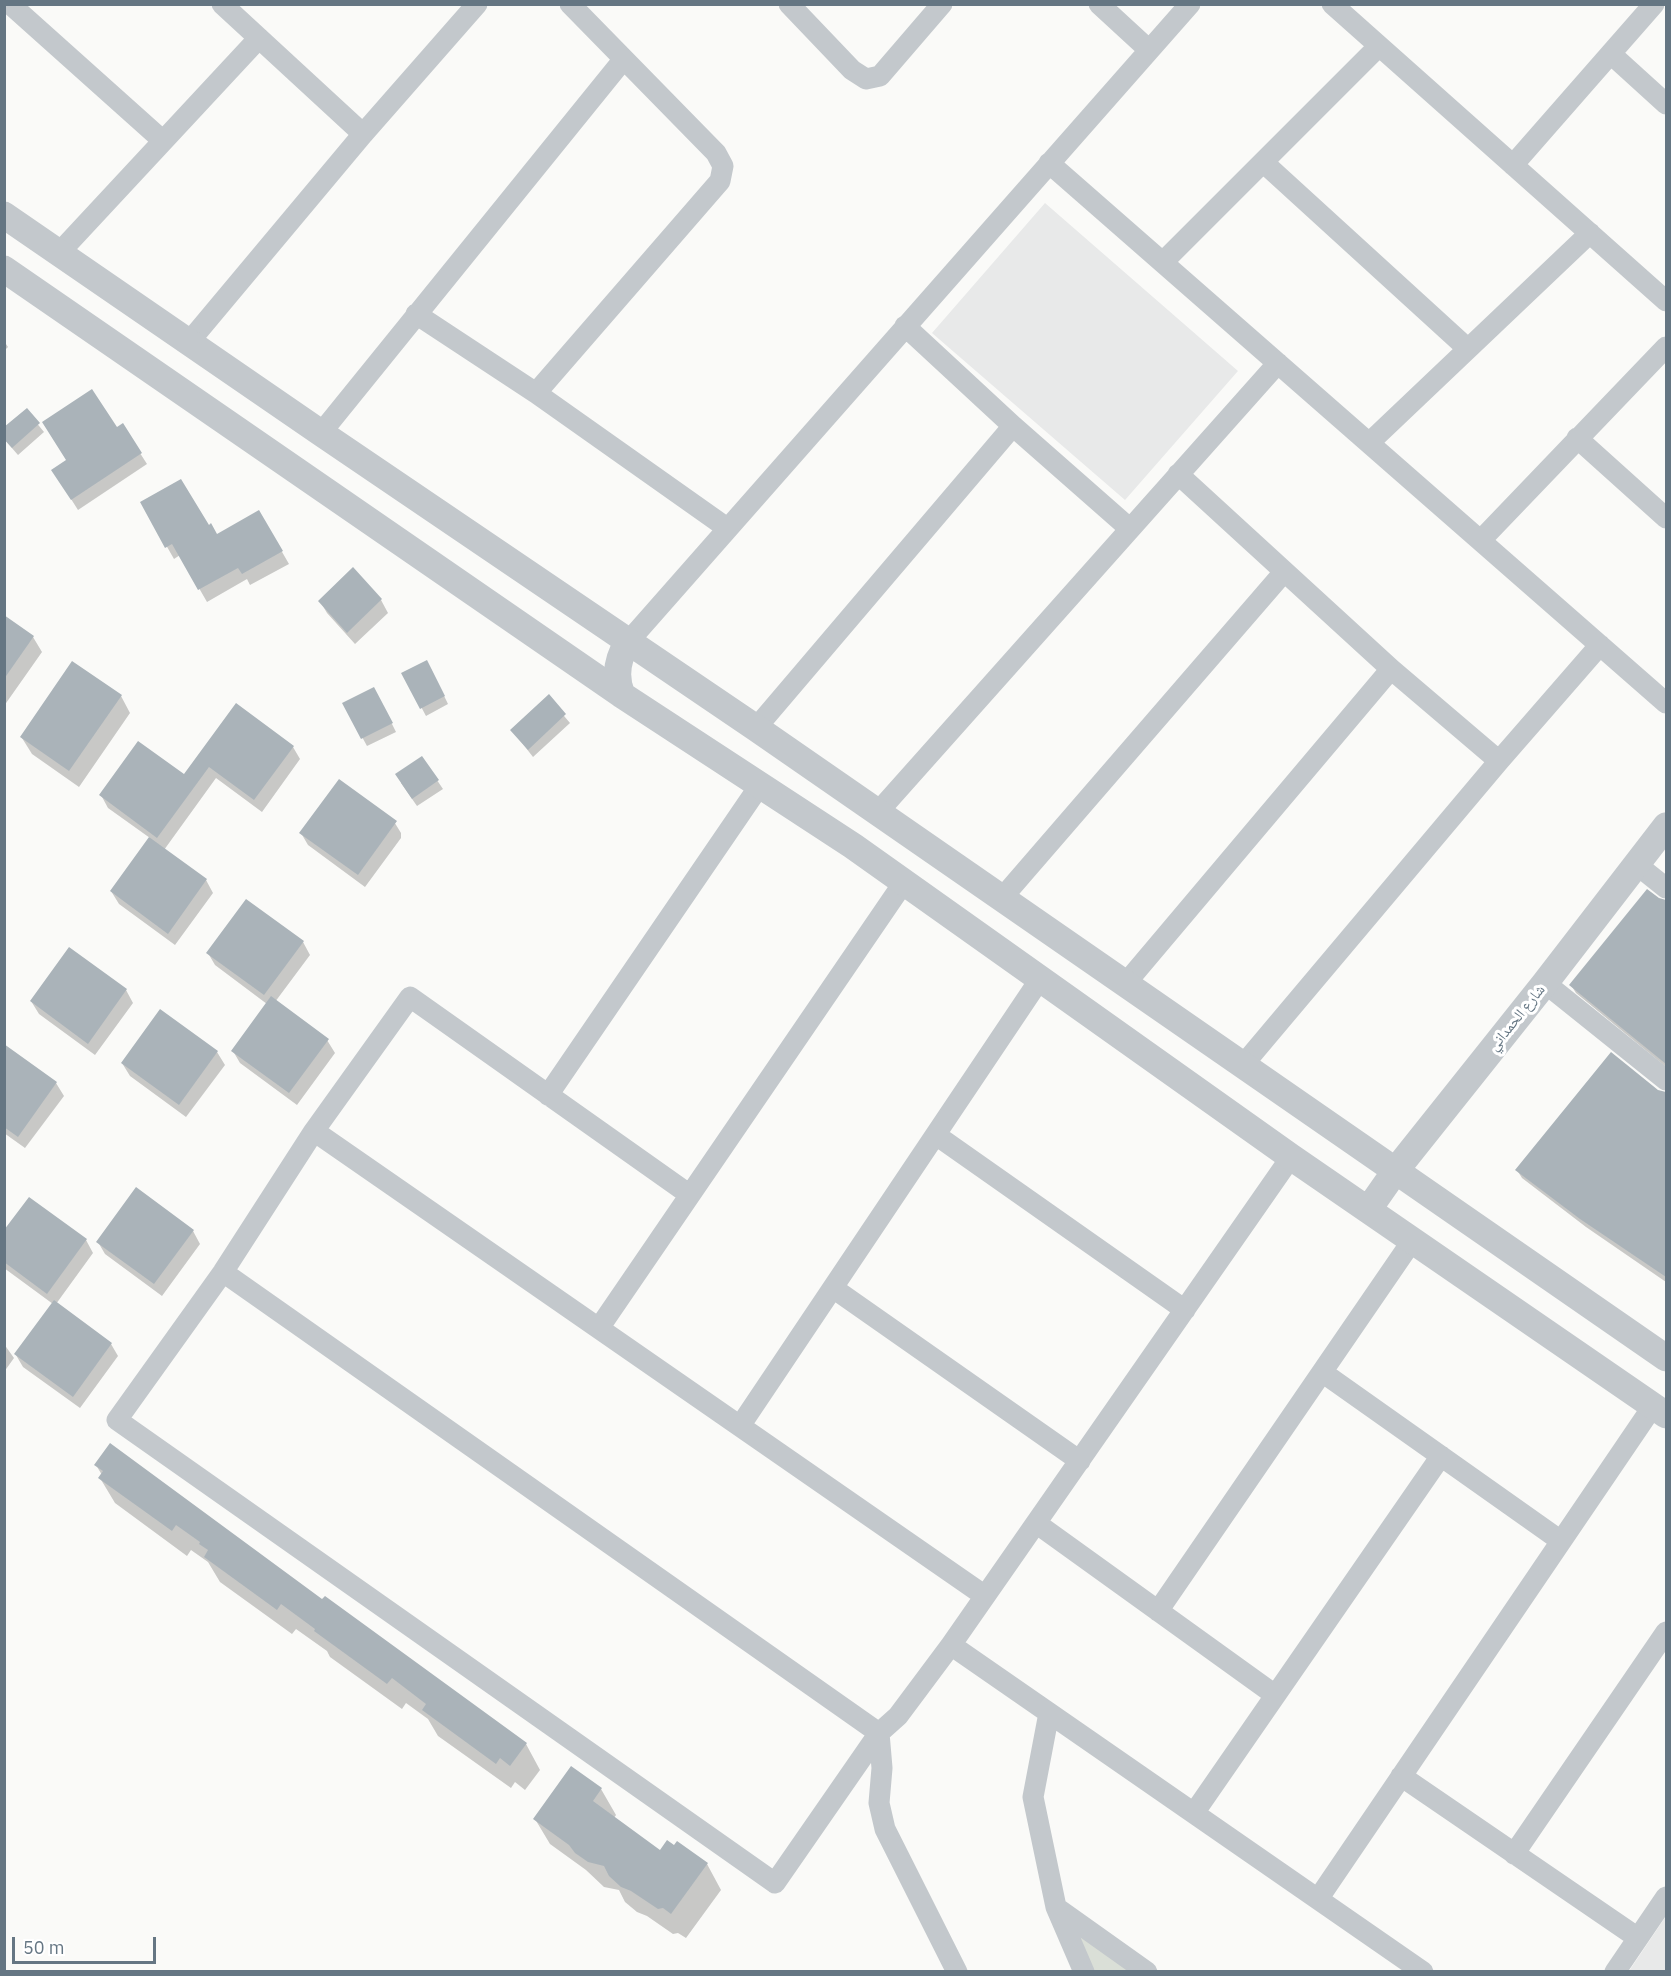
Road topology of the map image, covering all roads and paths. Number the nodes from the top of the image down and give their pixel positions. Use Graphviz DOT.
graph roads {
  1 [pos="10,4"];
  2 [pos="222,4"];
  3 [pos="570,4"];
  4 [pos="789,4"];
  5 [pos="942,4"];
  6 [pos="1099,4"];
  7 [pos="1190,4"];
  8 [pos="1332,4"];
  9 [pos="1654,4"];
  10 [pos="470,7"];
  11 [pos="259,38"];
  12 [pos="1379,46"];
  13 [pos="1149,50"];
  14 [pos="1611,54"];
  15 [pos="623,60"];
  16 [pos="1666,104"];
  17 [pos="363,134"];
  18 [pos="162,141"];
  19 [pos="1263,162"];
  20 [pos="1049,163"];
  21 [pos="1513,165"];
  22 [pos="4,215"];
  23 [pos="1590,233"];
  24 [pos="59,253"];
  25 [pos="1163,262"];
  26 [pos="4,269"];
  27 [pos="1666,301"];
  28 [pos="416,314"];
  29 [pos="905,326"];
  30 [pos="189,342"];
  31 [pos="1666,347"];
  32 [pos="1468,349"];
  33 [pos="1278,363"];
  34 [pos="536,393"];
  35 [pos="1013,426"];
  36 [pos="321,433"];
  37 [pos="1577,438"];
  38 [pos="1369,443"];
  39 [pos="1178,474"];
  40 [pos="1666,518"];
  41 [pos="727,528"];
  42 [pos="1129,528"];
  43 [pos="1481,540"];
  44 [pos="1284,572"];
  45 [pos="627,642"];
  46 [pos="1600,645"];
  47 [pos="1391,669"];
  48 [pos="622,695"];
  49 [pos="1666,703"];
  50 [pos="756,728"];
  51 [pos="1499,761"];
  52 [pos="760,785"];
  53 [pos="878,812"];
  54 [pos="1666,826"];
  55 [pos="1636,864"];
  56 [pos="904,882"];
  57 [pos="1666,888"];
  58 [pos="1002,898"];
  59 [pos="1040,979"];
  60 [pos="1126,983"];
  61 [pos="1545,983"];
  62 [pos="1243,1065"];
  63 [pos="1666,1080"];
  64 [pos="548,1095"];
  65 [pos="314,1131"];
  66 [pos="936,1134"];
  67 [pos="1291,1158"];
  68 [pos="1396,1170"];
  69 [pos="690,1195"];
  70 [pos="1368,1210"];
  71 [pos="1412,1241"];
  72 [pos="223,1272"];
  73 [pos="833,1288"];
  74 [pos="1185,1310"];
  75 [pos="599,1328"];
  76 [pos="1666,1358"];
  77 [pos="1322,1372"];
  78 [pos="1660,1411"];
  79 [pos="740,1426"];
  80 [pos="1441,1456"];
  81 [pos="1080,1461"];
  82 [pos="1036,1523"];
  83 [pos="1562,1541"];
  84 [pos="985,1596"];
  85 [pos="1158,1611"];
  86 [pos="1666,1632"];
  87 [pos="951,1645"];
  88 [pos="1275,1695"];
  89 [pos="1049,1713"];
  90 [pos="879,1733"];
  91 [pos="1401,1776"];
  92 [pos="1194,1813"];
  93 [pos="1514,1854"];
  94 [pos="1666,1897"];
  95 [pos="1318,1899"];
  96 [pos="1056,1907"];
  97 [pos="1638,1938"];
  98 [pos="957,1971"];
  99 [pos="1084,1971"];
  100 [pos="1147,1971"];
  101 [pos="1423,1971"];
  102 [pos="1616,1971"];
  1 -- 18 [label="street"];
  2 -- 11 [label="street"];
  3 -- 15 [label="street"];
  4 -- 5 [label="street"];
  6 -- 13 [label="street"];
  7 -- 13 [label="street"];
  8 -- 12 [label="street"];
  9 -- 14 [label="street"];
  10 -- 17 [label="street"];
  11 -- 17 [label="street"];
  11 -- 18 [label="street"];
  12 -- 19 [label="street"];
  12 -- 21 [label="street"];
  13 -- 20 [label="street"];
  14 -- 16 [label="street"];
  14 -- 21 [label="street"];
  15 -- 28 [label="street"];
  15 -- 34 [label="street"];
  17 -- 30 [label="street"];
  18 -- 24 [label="street"];
  19 -- 25 [label="street"];
  19 -- 32 [label="street"];
  20 -- 25 [label="street"];
  20 -- 29 [label="street"];
  21 -- 23 [label="street"];
  22 -- 24 [label="street"];
  23 -- 27 [label="street"];
  23 -- 32 [label="street"];
  24 -- 30 [label="street"];
  25 -- 33 [label="street"];
  26 -- 48 [label="street"];
  28 -- 34 [label="street"];
  28 -- 36 [label="street"];
  29 -- 35 [label="street"];
  29 -- 41 [label="street"];
  30 -- 36 [label="street"];
  31 -- 37 [label="street"];
  32 -- 38 [label="street"];
  33 -- 38 [label="street"];
  33 -- 39 [label="street"];
  34 -- 41 [label="street"];
  35 -- 42 [label="street"];
  35 -- 50 [label="street"];
  36 -- 45 [label="street"];
  37 -- 40 [label="street"];
  37 -- 43 [label="street"];
  38 -- 43 [label="street"];
  39 -- 42 [label="street"];
  39 -- 44 [label="street"];
  41 -- 45 [label="street"];
  42 -- 53 [label="street"];
  43 -- 46 [label="street"];
  44 -- 47 [label="street"];
  44 -- 58 [label="street"];
  45 -- 48 [label="street"];
  45 -- 50 [label="street"];
  46 -- 49 [label="street"];
  46 -- 51 [label="street"];
  47 -- 51 [label="street"];
  47 -- 60 [label="street"];
  48 -- 52 [label="street"];
  50 -- 53 [label="street"];
  51 -- 62 [label="street"];
  52 -- 56 [label="street"];
  52 -- 64 [label="street"];
  53 -- 58 [label="street"];
  54 -- 55 [label="street, شارع الحمداني"];
  55 -- 57 [label="street"];
  55 -- 61 [label="street, شارع الحمداني"];
  56 -- 59 [label="street"];
  56 -- 69 [label="street"];
  58 -- 60 [label="street"];
  59 -- 66 [label="street"];
  59 -- 67 [label="street"];
  60 -- 62 [label="street"];
  61 -- 63 [label="street"];
  61 -- 68 [label="street, شارع الحمداني"];
  62 -- 68 [label="street"];
  64 -- 65 [label="street"];
  64 -- 69 [label="street"];
  65 -- 72 [label="street"];
  65 -- 75 [label="street"];
  66 -- 73 [label="street"];
  66 -- 74 [label="street"];
  67 -- 70 [label="street"];
  67 -- 74 [label="street"];
  68 -- 70 [label="street, شارع الحمداني"];
  68 -- 76 [label="street"];
  69 -- 75 [label="street"];
  70 -- 71 [label="street"];
  71 -- 77 [label="street"];
  71 -- 78 [label="street"];
  72 -- 90 [label="street"];
  72 -- 90 [label="street"];
  73 -- 79 [label="street"];
  73 -- 81 [label="street"];
  74 -- 81 [label="street"];
  75 -- 79 [label="street"];
  77 -- 80 [label="street"];
  77 -- 85 [label="street"];
  78 -- 83 [label="street"];
  79 -- 84 [label="street"];
  80 -- 83 [label="street"];
  80 -- 88 [label="street"];
  81 -- 82 [label="street"];
  82 -- 84 [label="street"];
  82 -- 85 [label="street"];
  83 -- 91 [label="street"];
  84 -- 87 [label="street"];
  85 -- 88 [label="street"];
  86 -- 93 [label="street"];
  87 -- 89 [label="street"];
  87 -- 90 [label="street"];
  88 -- 92 [label="street"];
  89 -- 92 [label="street"];
  89 -- 96 [label="street"];
  90 -- 98 [label="street"];
  91 -- 93 [label="street"];
  91 -- 95 [label="street"];
  92 -- 95 [label="street"];
  93 -- 97 [label="street"];
  94 -- 97 [label="street"];
  95 -- 101 [label="street"];
  96 -- 99 [label="street"];
  96 -- 100 [label="street"];
  97 -- 102 [label="street"];
}
